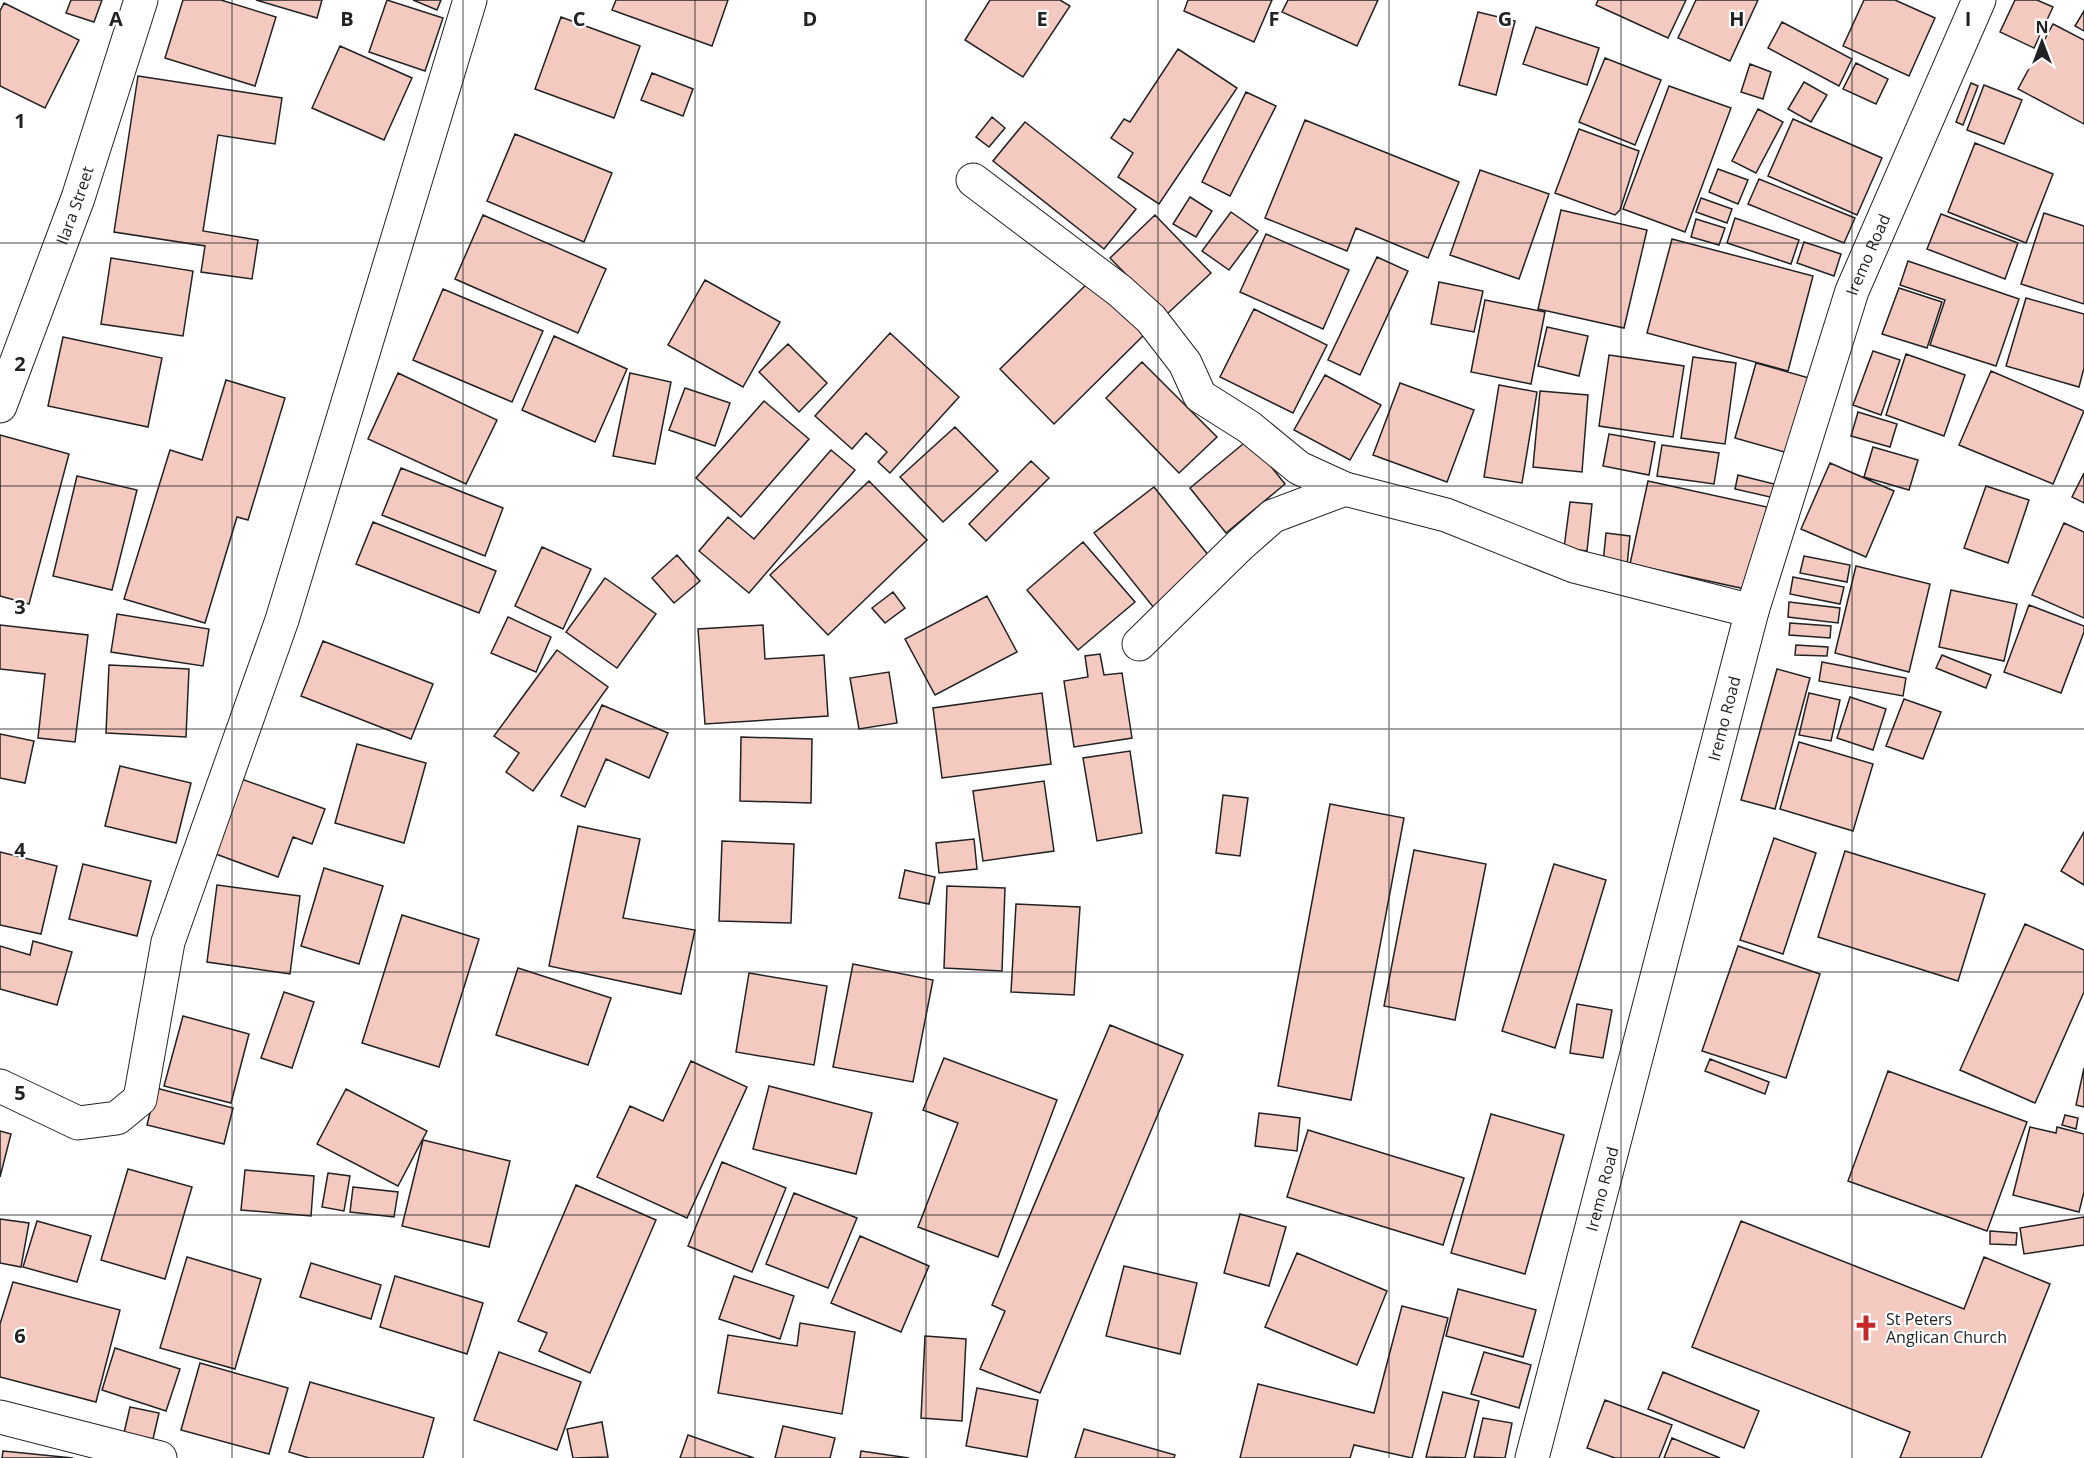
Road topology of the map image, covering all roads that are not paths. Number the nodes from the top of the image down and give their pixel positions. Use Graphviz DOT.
graph roads {
  1 [pos="141,0"];
  2 [pos="470,0"];
  3 [pos="1979,0"];
  4 [pos="973,180"];
  5 [pos="0,406"];
  6 [pos="1346,489"];
  7 [pos="1752,611"];
  8 [pos="1139,644"];
  9 [pos="0,1086"];
  10 [pos="0,1417"];
  11 [pos="160,1458"];
  12 [pos="1532,1458"];
  1 -- 5 [label="street, Ilara Street"];
  2 -- 9 [label="street"];
  3 -- 7 [label="street, Iremo Road"];
  4 -- 6 [label="street"];
  6 -- 7 [label="street"];
  6 -- 8 [label="street"];
  7 -- 12 [label="street, Iremo Road"];
  10 -- 11 [label="street"];
}
